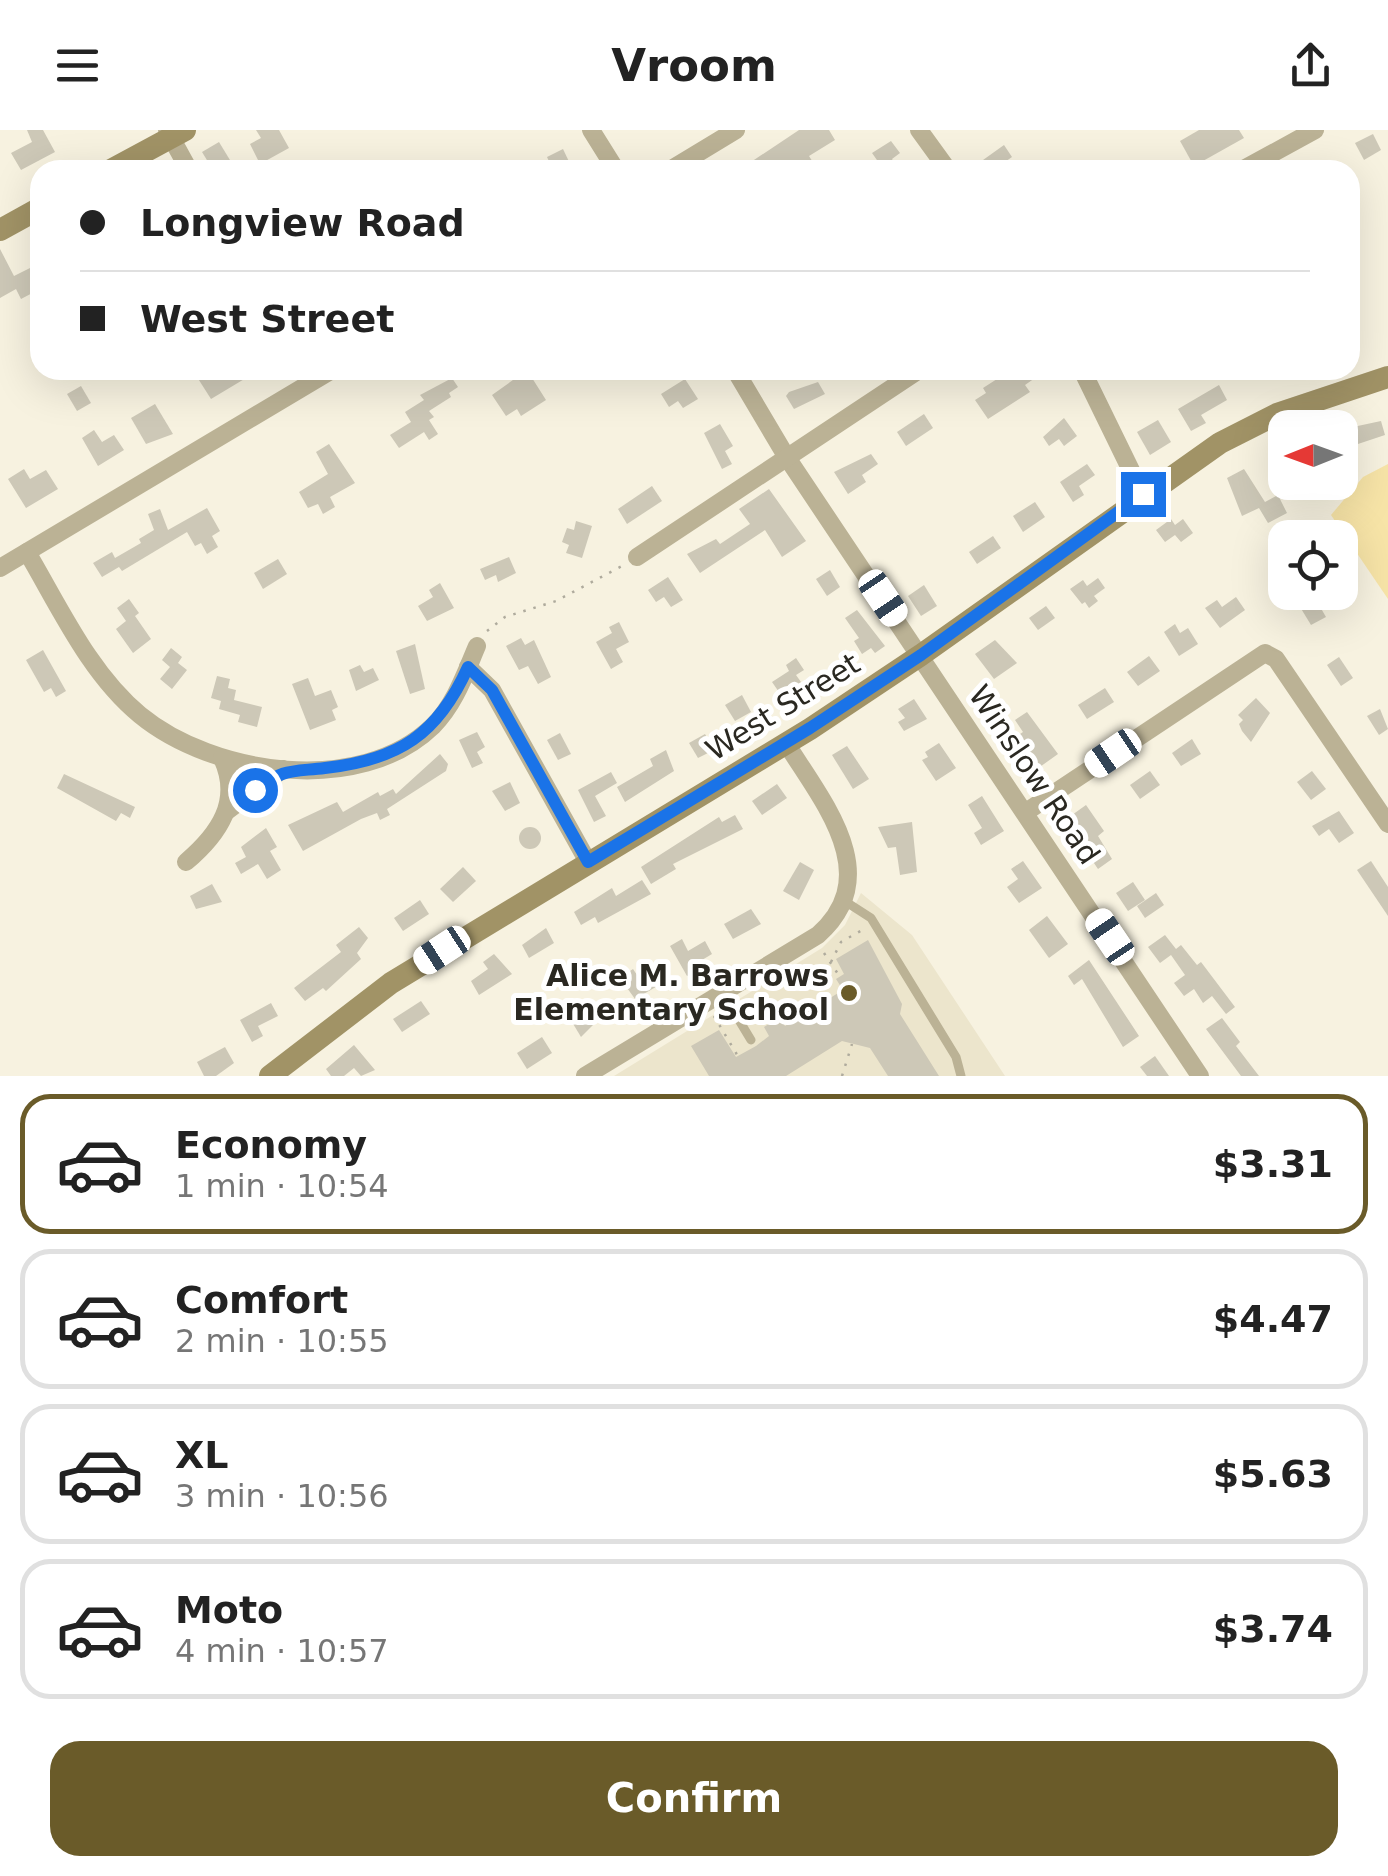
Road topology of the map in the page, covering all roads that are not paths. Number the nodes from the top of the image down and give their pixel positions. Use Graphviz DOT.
graph roads {
  1 [pos="592,130"];
  2 [pos="736,130"];
  3 [pos="919,130"];
  4 [pos="1315,130"];
  5 [pos="174,132"];
  6 [pos="128,160"];
  7 [pos="185,160"];
  8 [pos="610,160"];
  9 [pos="686,160"];
  10 [pos="941,160"];
  11 [pos="1260,160"];
  12 [pos="30,214"];
  13 [pos="0,230"];
  14 [pos="1388,377"];
  15 [pos="301,380"];
  16 [pos="741,380"];
  17 [pos="904,380"];
  18 [pos="1087,380"];
  19 [pos="786,456"];
  20 [pos="1143,494"];
  21 [pos="27,552"];
  22 [pos="637,558"];
  23 [pos="0,568"];
  24 [pos="476,646"];
  25 [pos="921,655"];
  26 [pos="468,667"];
  27 [pos="786,743"];
  28 [pos="222,758"];
  29 [pos="283,769"];
  30 [pos="227,812"];
  31 [pos="1026,812"];
  32 [pos="1388,824"];
  33 [pos="186,862"];
  34 [pos="588,862"];
  35 [pos="843,900"];
  36 [pos="722,992"];
  37 [pos="751,1040"];
  38 [pos="270,1076"];
  39 [pos="585,1076"];
  40 [pos="960,1076"];
  41 [pos="1200,1076"];
  1 -- 8 [label="street"];
  2 -- 9 [label="street"];
  3 -- 10 [label="street"];
  4 -- 11 [label="street"];
  5 -- 6 [label="main road"];
  5 -- 7 [label="street"];
  12 -- 13 [label="main road"];
  14 -- 20 [label="main road, West Street"];
  15 -- 21 [label="street"];
  16 -- 19 [label="street, Winslow Road"];
  17 -- 19 [label="street"];
  18 -- 20 [label="street"];
  19 -- 22 [label="street"];
  19 -- 25 [label="street, Winslow Road"];
  20 -- 25 [label="main road, West Street"];
  21 -- 23 [label="street"];
  21 -- 28 [label="street"];
  24 -- 26 [label="street"];
  25 -- 27 [label="main road, West Street"];
  25 -- 31 [label="street, Winslow Road"];
  26 -- 29 [label="street"];
  26 -- 34 [label="street"];
  27 -- 34 [label="main road, West Street"];
  27 -- 35 [label="street"];
  28 -- 29 [label="street"];
  28 -- 30 [label="street"];
  29 -- 30 [label="street"];
  30 -- 33 [label="street"];
  31 -- 32 [label="street"];
  31 -- 41 [label="street, Winslow Road"];
  34 -- 38 [label="main road, West Street"];
  35 -- 36 [label="street"];
  35 -- 40 [label="lane"];
  36 -- 37 [label="lane"];
  36 -- 39 [label="street"];
}
